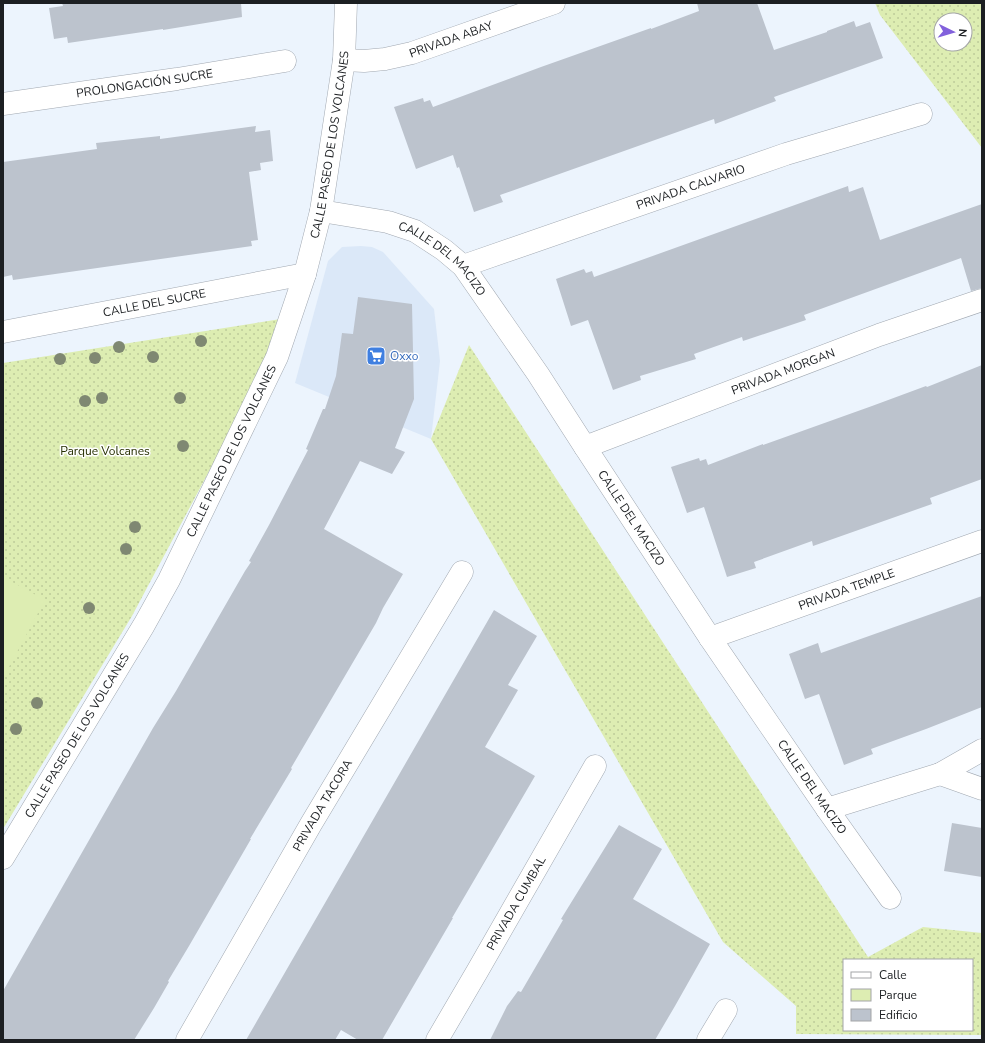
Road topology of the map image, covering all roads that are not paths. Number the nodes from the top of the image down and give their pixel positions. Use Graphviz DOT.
graph roads {
  1 [pos="346,3"];
  2 [pos="554,3"];
  3 [pos="344,60"];
  4 [pos="285,61"];
  5 [pos="3,104"];
  6 [pos="921,114"];
  7 [pos="321,211"];
  8 [pos="463,266"];
  9 [pos="305,274"];
  10 [pos="982,300"];
  11 [pos="3,332"];
  12 [pos="585,447"];
  13 [pos="982,541"];
  14 [pos="462,572"];
  15 [pos="710,638"];
  16 [pos="982,750"];
  17 [pos="595,766"];
  18 [pos="940,774"];
  19 [pos="982,789"];
  20 [pos="827,809"];
  21 [pos="3,858"];
  22 [pos="890,898"];
  23 [pos="726,1010"];
  24 [pos="187,1040"];
  25 [pos="437,1040"];
  26 [pos="708,1040"];
  1 -- 3 [label="street, CALLE PASEO DE LOS VOLCANES"];
  2 -- 3 [label="street, PRIVADA ABAY"];
  3 -- 7 [label="street, CALLE PASEO DE LOS VOLCANES"];
  4 -- 5 [label="street, PROLONGACIÓN SUCRE"];
  6 -- 8 [label="street, PRIVADA CALVARIO"];
  7 -- 8 [label="street, CALLE DEL MACIZO"];
  7 -- 9 [label="street, CALLE PASEO DE LOS VOLCANES"];
  8 -- 12 [label="street, CALLE DEL MACIZO"];
  9 -- 11 [label="street, CALLE DEL SUCRE"];
  9 -- 21 [label="street, CALLE PASEO DE LOS VOLCANES"];
  10 -- 12 [label="street, PRIVADA MORGAN"];
  12 -- 15 [label="street, CALLE DEL MACIZO"];
  13 -- 15 [label="street, PRIVADA TEMPLE"];
  14 -- 24 [label="street, PRIVADA TACORA"];
  15 -- 20 [label="street, CALLE DEL MACIZO"];
  16 -- 18 [label="street"];
  17 -- 25 [label="street, PRIVADA CUMBAL"];
  18 -- 19 [label="street"];
  18 -- 20 [label="street"];
  20 -- 22 [label="street, CALLE DEL MACIZO"];
  23 -- 26 [label="street"];
}
